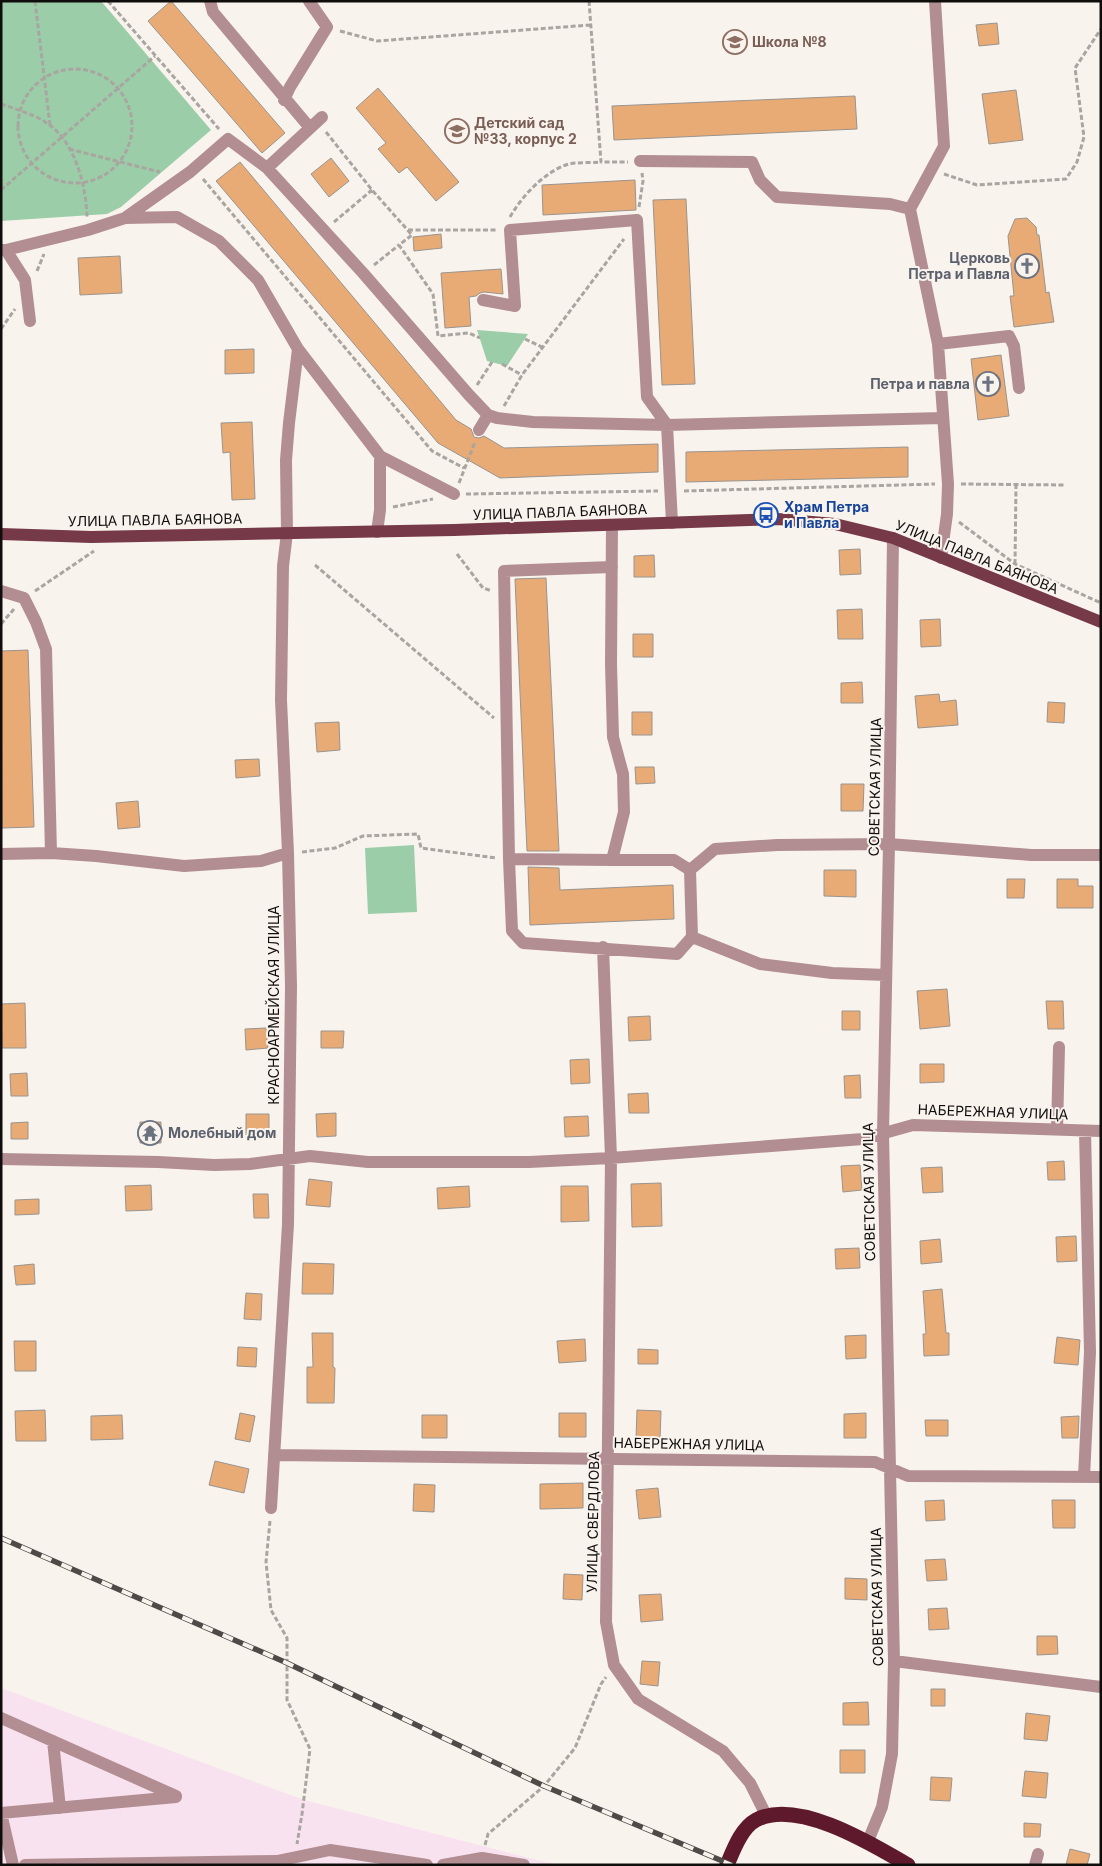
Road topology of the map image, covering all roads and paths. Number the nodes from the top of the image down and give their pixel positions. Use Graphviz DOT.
graph roads {
  1 [pos="35,1"];
  2 [pos="108,1"];
  3 [pos="210,1"];
  4 [pos="309,1"];
  5 [pos="935,1"];
  6 [pos="590,25"];
  7 [pos="327,27"];
  8 [pos="1101,29"];
  9 [pos="155,56"];
  10 [pos="44,78"];
  11 [pos="118,88"];
  12 [pos="284,100"];
  13 [pos="1,104"];
  14 [pos="19,110"];
  15 [pos="316,122"];
  16 [pos="50,125"];
  17 [pos="62,137"];
  18 [pos="228,139"];
  19 [pos="69,149"];
  20 [pos="640,161"];
  21 [pos="120,162"];
  22 [pos="600,162"];
  23 [pos="31,164"];
  24 [pos="194,168"];
  25 [pos="267,168"];
  26 [pos="931,170"];
  27 [pos="160,172"];
  28 [pos="82,184"];
  29 [pos="1,190"];
  30 [pos="372,190"];
  31 [pos="910,209"];
  32 [pos="125,218"];
  33 [pos="88,230"];
  34 [pos="324,230"];
  35 [pos="407,230"];
  36 [pos="506,230"];
  37 [pos="399,245"];
  38 [pos="4,250"];
  39 [pos="363,273"];
  40 [pos="483,300"];
  41 [pos="30,321"];
  42 [pos="480,338"];
  43 [pos="525,339"];
  44 [pos="938,344"];
  45 [pos="544,348"];
  46 [pos="298,349"];
  47 [pos="492,362"];
  48 [pos="502,364"];
  49 [pos="522,375"];
  50 [pos="1019,388"];
  51 [pos="469,396"];
  52 [pos="488,415"];
  53 [pos="943,418"];
  54 [pos="667,425"];
  55 [pos="479,430"];
  56 [pos="380,456"];
  57 [pos="948,484"];
  58 [pos="1016,484"];
  59 [pos="1064,484"];
  60 [pos="454,494"];
  61 [pos="947,514"];
  62 [pos="672,523"];
  63 [pos="612,525"];
  64 [pos="377,532"];
  65 [pos="287,533"];
  66 [pos="1,534"];
  67 [pos="893,538"];
  68 [pos="94,551"];
  69 [pos="457,554"];
  70 [pos="941,558"];
  71 [pos="1015,564"];
  72 [pos="315,565"];
  73 [pos="612,567"];
  74 [pos="1,591"];
  75 [pos="504,596"];
  76 [pos="24,598"];
  77 [pos="1101,604"];
  78 [pos="1101,622"];
  79 [pos="1,624"];
  80 [pos="507,730"];
  81 [pos="889,844"];
  82 [pos="51,853"];
  83 [pos="288,853"];
  84 [pos="1,854"];
  85 [pos="1101,854"];
  86 [pos="508,860"];
  87 [pos="612,860"];
  88 [pos="690,870"];
  89 [pos="692,937"];
  90 [pos="603,947"];
  91 [pos="886,975"];
  92 [pos="1059,1048"];
  93 [pos="1057,1130"];
  94 [pos="1101,1130"];
  95 [pos="1085,1131"];
  96 [pos="883,1133"];
  97 [pos="288,1158"];
  98 [pos="611,1158"];
  99 [pos="1,1159"];
  100 [pos="274,1455"];
  101 [pos="609,1460"];
  102 [pos="890,1468"];
  103 [pos="1084,1477"];
  104 [pos="1101,1477"];
  105 [pos="271,1508"];
  106 [pos="894,1661"];
  107 [pos="614,1665"];
  108 [pos="1101,1687"];
  109 [pos="1,1718"];
  110 [pos="52,1741"];
  111 [pos="60,1808"];
  112 [pos="1,1813"];
  113 [pos="767,1817"];
  114 [pos="868,1841"];
  115 [pos="294,1857"];
  116 [pos="482,1858"];
  117 [pos="13,1865"];
  118 [pos="25,1865"];
  119 [pos="427,1865"];
  120 [pos="443,1865"];
  121 [pos="524,1865"];
  122 [pos="727,1865"];
  123 [pos="908,1865"];
  1 -- 10 [label="path"];
  2 -- 9 [label="path"];
  3 -- 12 [label="street"];
  4 -- 7 [label="street"];
  5 -- 26 [label="street"];
  6 -- 7 [label="path"];
  7 -- 12 [label="street"];
  8 -- 26 [label="path"];
  9 -- 11 [label="path"];
  9 -- 18 [label="path"];
  10 -- 11 [label="path"];
  10 -- 14 [label="path"];
  10 -- 16 [label="path"];
  11 -- 17 [label="path"];
  11 -- 21 [label="path"];
  12 -- 15 [label="street"];
  13 -- 14 [label="path"];
  14 -- 16 [label="path"];
  14 -- 23 [label="path"];
  15 -- 25 [label="street"];
  15 -- 30 [label="path"];
  16 -- 17 [label="path"];
  17 -- 19 [label="path"];
  17 -- 23 [label="path"];
  18 -- 24 [label="street"];
  18 -- 25 [label="street"];
  19 -- 21 [label="path"];
  19 -- 28 [label="path"];
  20 -- 31 [label="street"];
  21 -- 27 [label="path"];
  21 -- 28 [label="path"];
  22 -- 36 [label="path"];
  23 -- 28 [label="path"];
  23 -- 29 [label="path"];
  24 -- 32 [label="street"];
  24 -- 55 [label="path"];
  25 -- 34 [label="street"];
  26 -- 31 [label="street"];
  28 -- 33 [label="path"];
  30 -- 34 [label="path"];
  30 -- 35 [label="path"];
  31 -- 44 [label="street"];
  32 -- 33 [label="street"];
  32 -- 46 [label="street"];
  33 -- 38 [label="street"];
  34 -- 39 [label="street"];
  35 -- 36 [label="path"];
  35 -- 37 [label="path"];
  36 -- 40 [label="street"];
  36 -- 54 [label="street"];
  37 -- 39 [label="path"];
  37 -- 42 [label="path"];
  38 -- 41 [label="street"];
  39 -- 51 [label="street"];
  43 -- 45 [label="path"];
  44 -- 50 [label="street"];
  44 -- 53 [label="street"];
  46 -- 56 [label="street"];
  46 -- 65 [label="street, КРАСНОАРМЕЙСКАЯ УЛИЦА"];
  47 -- 51 [label="path"];
  48 -- 49 [label="path"];
  51 -- 52 [label="street"];
  52 -- 54 [label="street"];
  52 -- 55 [label="street"];
  53 -- 54 [label="street"];
  53 -- 57 [label="street"];
  54 -- 62 [label="street"];
  56 -- 60 [label="street"];
  56 -- 64 [label="street"];
  57 -- 58 [label="path"];
  57 -- 61 [label="street"];
  58 -- 59 [label="path"];
  58 -- 71 [label="path"];
  61 -- 70 [label="street"];
  61 -- 71 [label="path"];
  62 -- 63 [label="main road, УЛИЦА ПАВЛА БАЯНОВА"];
  62 -- 67 [label="main road, УЛИЦА ПАВЛА БАЯНОВА"];
  63 -- 64 [label="main road, УЛИЦА ПАВЛА БАЯНОВА"];
  63 -- 73 [label="street"];
  64 -- 65 [label="main road, УЛИЦА ПАВЛА БАЯНОВА"];
  65 -- 66 [label="main road, УЛИЦА ПАВЛА БАЯНОВА"];
  65 -- 83 [label="street, КРАСНОАРМЕЙСКАЯ УЛИЦА"];
  67 -- 70 [label="main road, УЛИЦА ПАВЛА БАЯНОВА"];
  67 -- 81 [label="street, СОВЕТСКАЯ УЛИЦА"];
  68 -- 76 [label="path"];
  69 -- 75 [label="path"];
  70 -- 78 [label="main road, УЛИЦА ПАВЛА БАЯНОВА"];
  71 -- 77 [label="path"];
  72 -- 80 [label="path"];
  73 -- 75 [label="street"];
  73 -- 87 [label="street"];
  74 -- 76 [label="street"];
  75 -- 80 [label="street"];
  76 -- 79 [label="path"];
  76 -- 82 [label="street"];
  80 -- 86 [label="street"];
  81 -- 85 [label="street"];
  81 -- 88 [label="street"];
  81 -- 91 [label="street, СОВЕТСКАЯ УЛИЦА"];
  82 -- 83 [label="street"];
  82 -- 84 [label="street"];
  83 -- 86 [label="path"];
  83 -- 97 [label="street, КРАСНОАРМЕЙСКАЯ УЛИЦА"];
  86 -- 87 [label="street"];
  86 -- 90 [label="street"];
  87 -- 88 [label="street"];
  88 -- 89 [label="street"];
  89 -- 90 [label="street"];
  89 -- 91 [label="street"];
  90 -- 98 [label="street, УЛИЦА СВЕРДЛОВА"];
  91 -- 96 [label="street, СОВЕТСКАЯ УЛИЦА"];
  92 -- 93 [label="street"];
  93 -- 95 [label="street, НАБЕРЕЖНАЯ УЛИЦА"];
  93 -- 96 [label="street, НАБЕРЕЖНАЯ УЛИЦА"];
  94 -- 95 [label="street, НАБЕРЕЖНАЯ УЛИЦА"];
  95 -- 103 [label="street"];
  96 -- 98 [label="street, НАБЕРЕЖНАЯ УЛИЦА"];
  96 -- 102 [label="street, СОВЕТСКАЯ УЛИЦА"];
  97 -- 98 [label="street, НАБЕРЕЖНАЯ УЛИЦА"];
  97 -- 99 [label="street, НАБЕРЕЖНАЯ УЛИЦА"];
  97 -- 100 [label="street, КРАСНОАРМЕЙСКАЯ УЛИЦА"];
  98 -- 101 [label="street, УЛИЦА СВЕРДЛОВА"];
  100 -- 101 [label="street, НАБЕРЕЖНАЯ УЛИЦА"];
  100 -- 105 [label="street, КРАСНОАРМЕЙСКАЯ УЛИЦА"];
  101 -- 102 [label="street, НАБЕРЕЖНАЯ УЛИЦА"];
  101 -- 107 [label="street, УЛИЦА СВЕРДЛОВА"];
  102 -- 103 [label="street, НАБЕРЕЖНАЯ УЛИЦА"];
  102 -- 106 [label="street, СОВЕТСКАЯ УЛИЦА"];
  103 -- 104 [label="street, НАБЕРЕЖНАЯ УЛИЦА"];
  105 -- 115 [label="path"];
  106 -- 108 [label="street"];
  106 -- 114 [label="street, СОВЕТСКАЯ УЛИЦА"];
  107 -- 113 [label="street, УЛИЦА СВЕРДЛОВА"];
  107 -- 116 [label="path"];
  109 -- 110 [label="street"];
  110 -- 111 [label="street"];
  110 -- 111 [label="street"];
  111 -- 112 [label="street"];
  112 -- 117 [label="street"];
  113 -- 114 [label="highway"];
  113 -- 122 [label="highway"];
  114 -- 123 [label="highway"];
  115 -- 118 [label="street"];
  115 -- 119 [label="street"];
  116 -- 120 [label="street"];
  116 -- 121 [label="street"];
}
